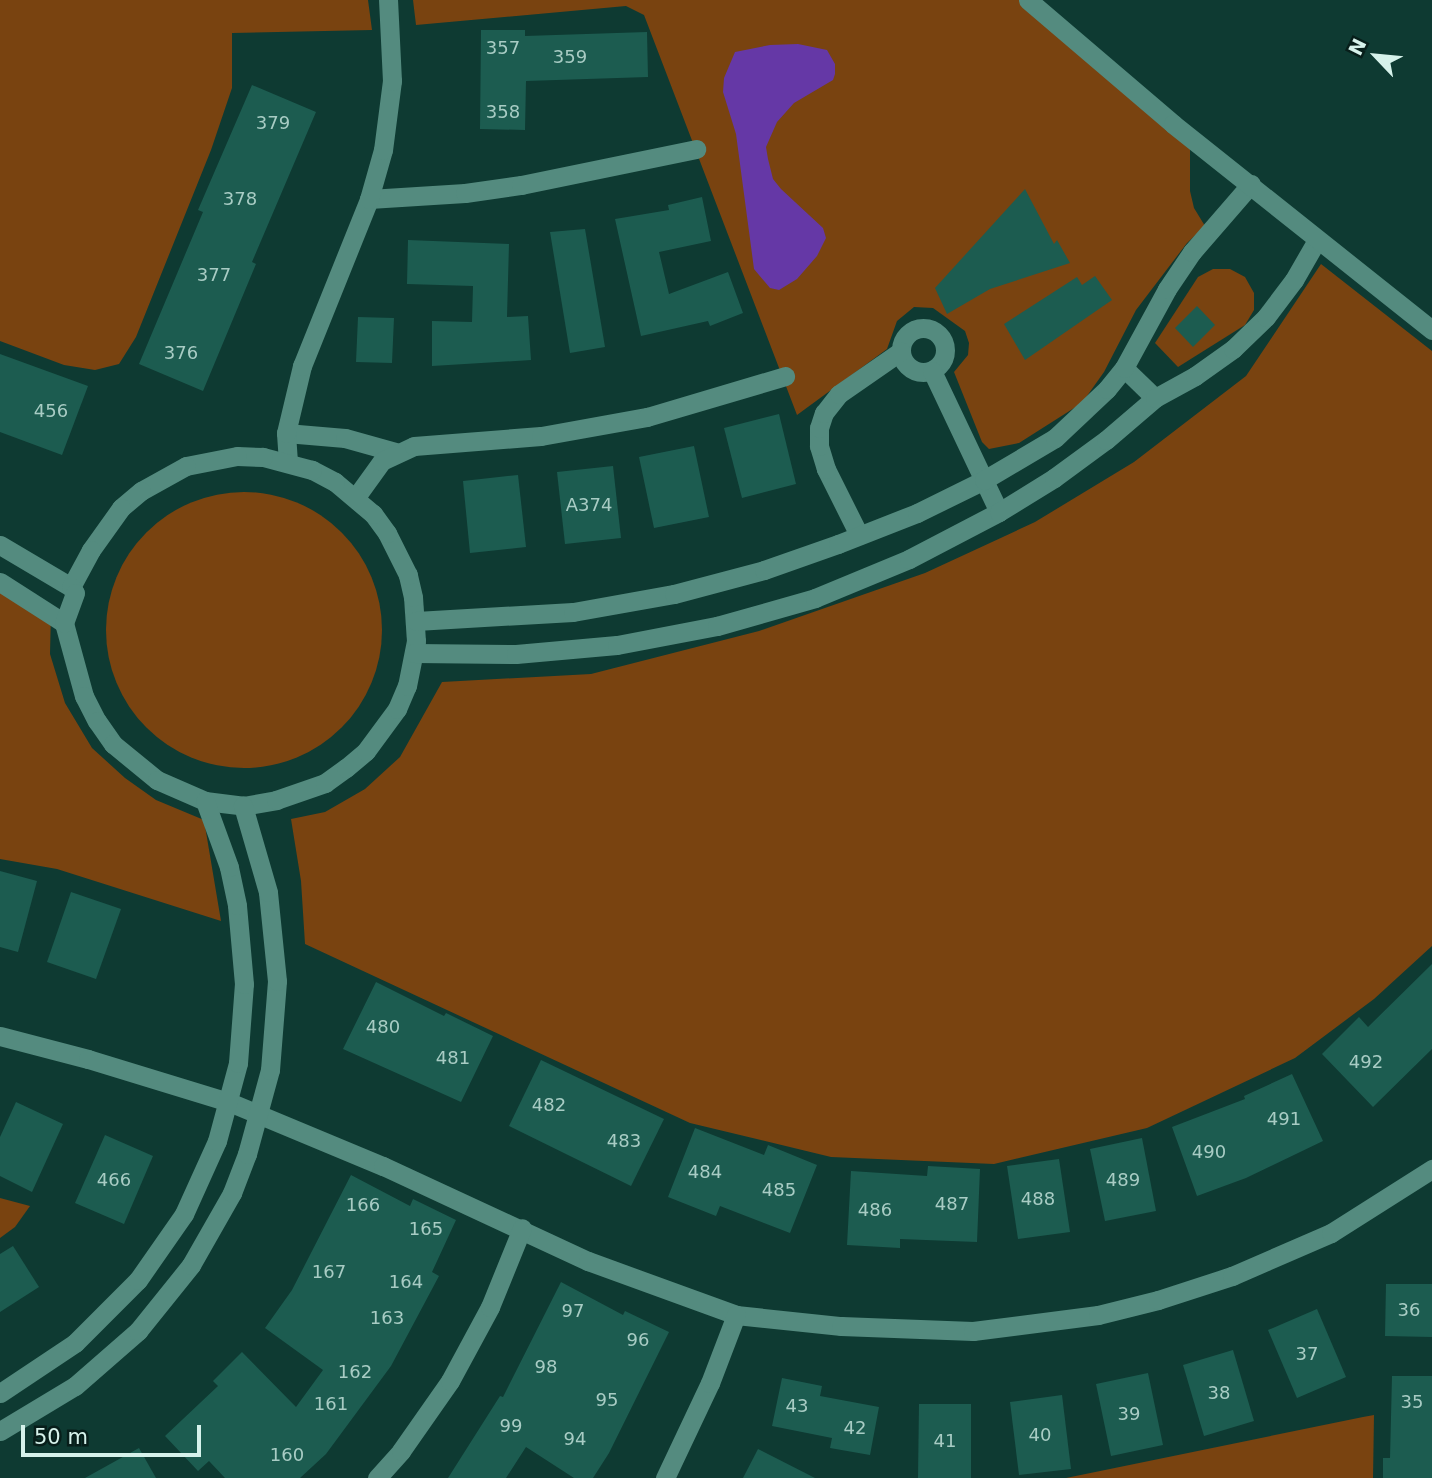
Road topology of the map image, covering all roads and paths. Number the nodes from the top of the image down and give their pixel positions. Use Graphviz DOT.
graph roads {
  1 [pos="388,0"];
  2 [pos="1028,0"];
  3 [pos="696,149"];
  4 [pos="1251,184"];
  5 [pos="369,199"];
  6 [pos="1317,240"];
  7 [pos="1432,330"];
  8 [pos="901,351"];
  9 [pos="1124,368"];
  10 [pos="932,371"];
  11 [pos="785,376"];
  12 [pos="1154,398"];
  13 [pos="286,433"];
  14 [pos="395,452"];
  15 [pos="288,462"];
  16 [pos="984,480"];
  17 [pos="356,497"];
  18 [pos="999,512"];
  19 [pos="859,536"];
  20 [pos="0,545"];
  21 [pos="0,582"];
  22 [pos="71,587"];
  23 [pos="416,621"];
  24 [pos="64,623"];
  25 [pos="414,653"];
  26 [pos="205,801"];
  27 [pos="243,806"];
  28 [pos="0,1036"];
  29 [pos="229,1102"];
  30 [pos="260,1114"];
  31 [pos="1431,1172"];
  32 [pos="522,1228"];
  33 [pos="736,1315"];
  34 [pos="0,1393"];
  35 [pos="0,1431"];
  36 [pos="377,1478"];
  37 [pos="665,1478"];
  1 -- 5 [label="street"];
  2 -- 4 [label="street"];
  3 -- 5 [label="street"];
  4 -- 6 [label="street"];
  4 -- 9 [label="street"];
  5 -- 13 [label="street"];
  6 -- 7 [label="street"];
  6 -- 12 [label="street"];
  8 -- 10 [label="street"];
  8 -- 10 [label="street"];
  8 -- 19 [label="street"];
  9 -- 12 [label="street"];
  9 -- 16 [label="street"];
  10 -- 16 [label="street"];
  11 -- 14 [label="street"];
  12 -- 18 [label="street"];
  13 -- 14 [label="street"];
  13 -- 15 [label="street"];
  14 -- 17 [label="street"];
  15 -- 17 [label="street"];
  15 -- 22 [label="street"];
  16 -- 18 [label="street"];
  16 -- 19 [label="street"];
  17 -- 23 [label="street"];
  18 -- 25 [label="street"];
  19 -- 23 [label="street"];
  20 -- 22 [label="street"];
  21 -- 24 [label="street"];
  22 -- 24 [label="street"];
  23 -- 25 [label="street"];
  24 -- 26 [label="street"];
  25 -- 27 [label="street"];
  26 -- 27 [label="street"];
  26 -- 29 [label="street"];
  27 -- 30 [label="street"];
  28 -- 29 [label="street"];
  29 -- 30 [label="street"];
  29 -- 34 [label="street"];
  30 -- 32 [label="street"];
  30 -- 35 [label="street"];
  31 -- 33 [label="street"];
  32 -- 33 [label="street"];
  32 -- 36 [label="street"];
  33 -- 37 [label="street"];
}
